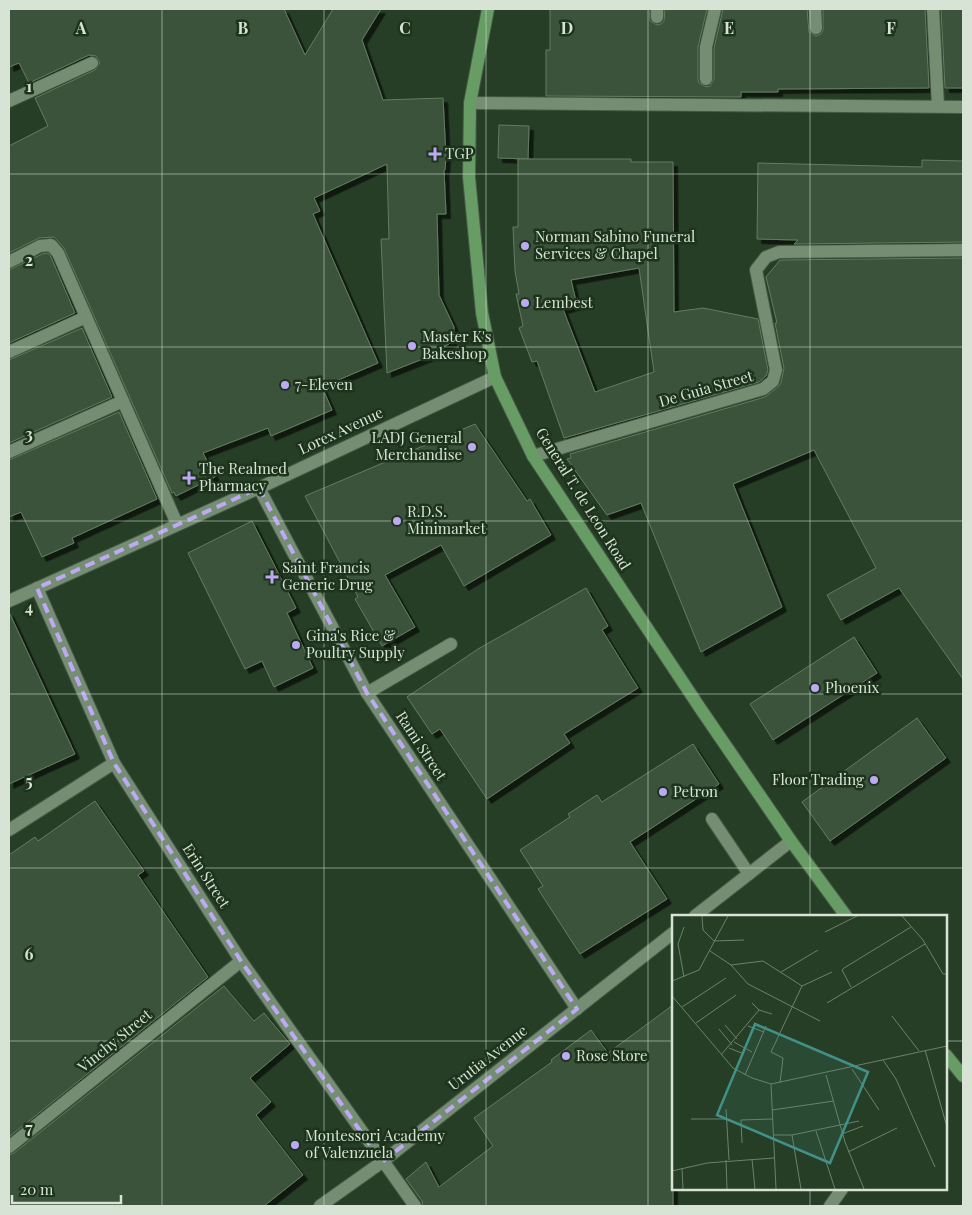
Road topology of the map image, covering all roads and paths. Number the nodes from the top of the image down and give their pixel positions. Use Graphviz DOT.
graph roads {
  1 [pos="488,9"];
  2 [pos="715,9"];
  3 [pos="815,9"];
  4 [pos="934,9"];
  5 [pos="816,28"];
  6 [pos="92,63"];
  7 [pos="706,79"];
  8 [pos="9,101"];
  9 [pos="470,103"];
  10 [pos="938,106"];
  11 [pos="963,107"];
  12 [pos="963,250"];
  13 [pos="9,262"];
  14 [pos="86,317"];
  15 [pos="9,352"];
  16 [pos="495,377"];
  17 [pos="123,401"];
  18 [pos="9,452"];
  19 [pos="533,456"];
  20 [pos="259,488"];
  21 [pos="177,524"];
  22 [pos="37,588"];
  23 [pos="9,601"];
  24 [pos="452,644"];
  25 [pos="367,693"];
  26 [pos="114,763"];
  27 [pos="712,819"];
  28 [pos="9,830"];
  29 [pos="791,841"];
  30 [pos="749,874"];
  31 [pos="696,915"];
  32 [pos="845,915"];
  33 [pos="672,934"];
  34 [pos="241,961"];
  35 [pos="577,1009"];
  36 [pos="947,1056"];
  37 [pos="963,1076"];
  38 [pos="9,1147"];
  39 [pos="382,1162"];
  40 [pos="841,1190"];
  41 [pos="320,1206"];
  42 [pos="415,1206"];
  43 [pos="830,1206"];
  1 -- 9 [label="main road, General T. de Leon Road"];
  2 -- 7 [label="street"];
  3 -- 5 [label="street"];
  4 -- 10 [label="street"];
  6 -- 8 [label="street"];
  9 -- 10 [label="street"];
  9 -- 16 [label="main road, General T. de Leon Road"];
  10 -- 11 [label="street"];
  12 -- 19 [label="street, De Guia Street"];
  13 -- 14 [label="street"];
  14 -- 15 [label="street"];
  14 -- 17 [label="street"];
  16 -- 19 [label="main road, General T. de Leon Road"];
  16 -- 20 [label="street, Lorex Avenue"];
  17 -- 18 [label="street"];
  17 -- 21 [label="street"];
  19 -- 29 [label="main road, General T. de Leon Road"];
  20 -- 21 [label="street, Lorex Avenue"];
  20 -- 25 [label="street, Rami Street"];
  21 -- 22 [label="street, Lorex Avenue"];
  22 -- 23 [label="street, Lorex Avenue"];
  22 -- 26 [label="street, Erin Street"];
  24 -- 25 [label="street"];
  25 -- 35 [label="street, Rami Street"];
  26 -- 28 [label="street"];
  26 -- 34 [label="street, Erin Street"];
  27 -- 30 [label="street"];
  29 -- 30 [label="street"];
  29 -- 32 [label="main road, General T. de Leon Road"];
  30 -- 31 [label="street"];
  33 -- 35 [label="street, Urutia Avenue"];
  34 -- 38 [label="street, Vinchy Street"];
  34 -- 39 [label="street, Erin Street"];
  35 -- 39 [label="street, Urutia Avenue"];
  36 -- 37 [label="main road"];
  39 -- 41 [label="street, Urutia Avenue"];
  39 -- 42 [label="street, Erin Street"];
  40 -- 43 [label="street"];
}
